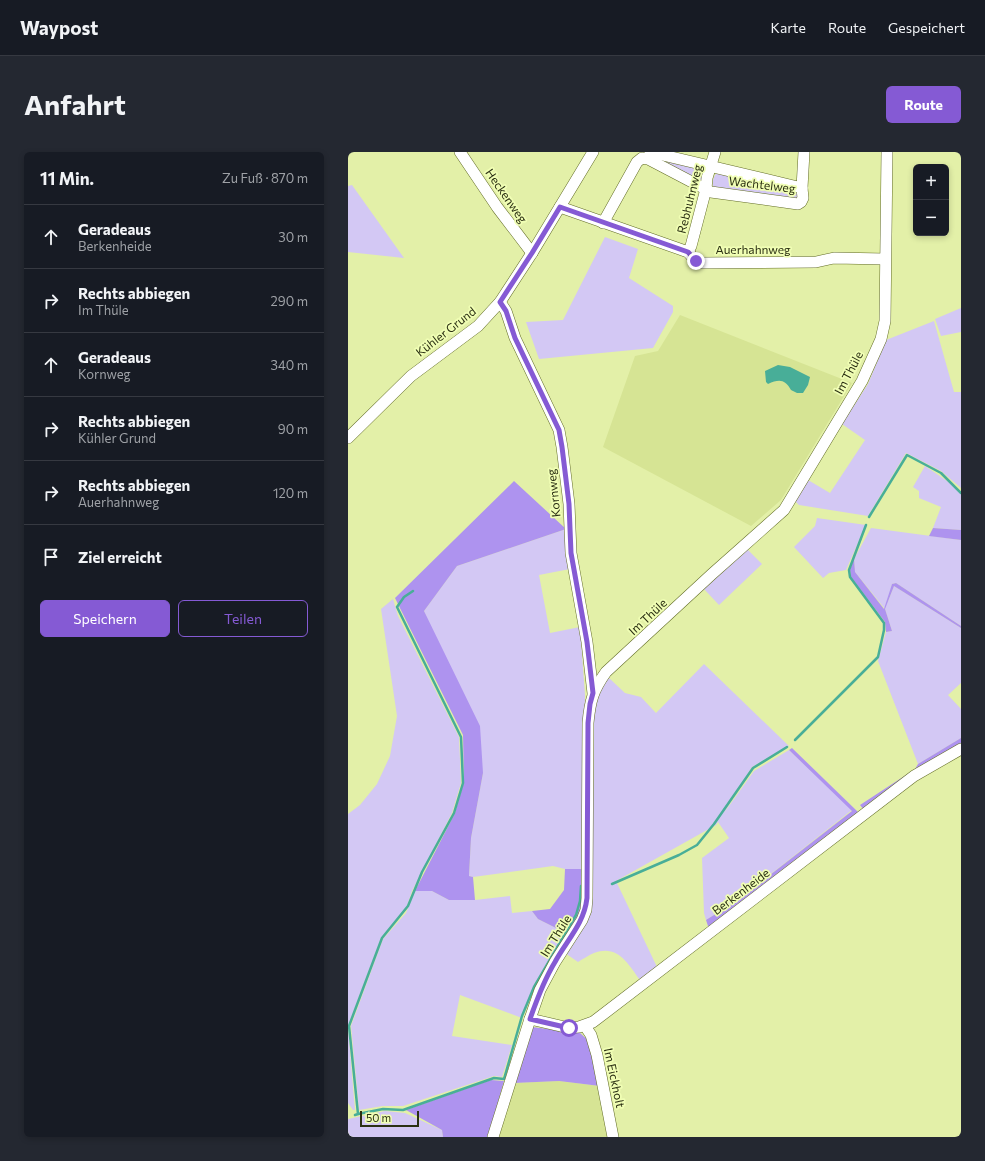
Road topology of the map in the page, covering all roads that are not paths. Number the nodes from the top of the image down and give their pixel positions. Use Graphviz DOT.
graph roads {
  1 [pos="460,152"];
  2 [pos="593,152"];
  3 [pos="715,152"];
  4 [pos="804,152"];
  5 [pos="887,152"];
  6 [pos="645,154"];
  7 [pos="711,166"];
  8 [pos="802,188"];
  9 [pos="706,189"];
  10 [pos="560,207"];
  11 [pos="604,223"];
  12 [pos="688,252"];
  13 [pos="532,253"];
  14 [pos="885,259"];
  15 [pos="500,302"];
  16 [pos="348,438"];
  17 [pos="593,693"];
  18 [pos="961,749"];
  19 [pos="530,1019"];
  20 [pos="585,1026"];
  21 [pos="493,1137"];
  22 [pos="614,1137"];
  1 -- 13 [label="street, Heckenweg"];
  2 -- 10 [label="street, Kühler Grund"];
  3 -- 7 [label="street, Rebhuhnweg"];
  4 -- 8 [label="street, Wachtelweg"];
  5 -- 14 [label="street, Im Thüle"];
  6 -- 7 [label="street, Wachtelweg"];
  6 -- 9 [label="street"];
  6 -- 11 [label="street"];
  7 -- 8 [label="street, Wachtelweg"];
  7 -- 9 [label="street, Rebhuhnweg"];
  8 -- 9 [label="street, Wachtelweg"];
  9 -- 12 [label="street, Rebhuhnweg"];
  10 -- 11 [label="street, Auerhahnweg"];
  10 -- 13 [label="street, Kühler Grund"];
  11 -- 12 [label="street, Auerhahnweg"];
  12 -- 14 [label="street, Auerhahnweg"];
  13 -- 15 [label="street, Kühler Grund"];
  14 -- 17 [label="street, Im Thüle"];
  15 -- 16 [label="street, Kühler Grund"];
  15 -- 17 [label="street, Kornweg"];
  17 -- 19 [label="street, Im Thüle"];
  18 -- 20 [label="street, Berkenheide"];
  19 -- 20 [label="street, Berkenheide"];
  19 -- 21 [label="street, Im Thüle"];
  20 -- 22 [label="street, Im Eickholt"];
}
